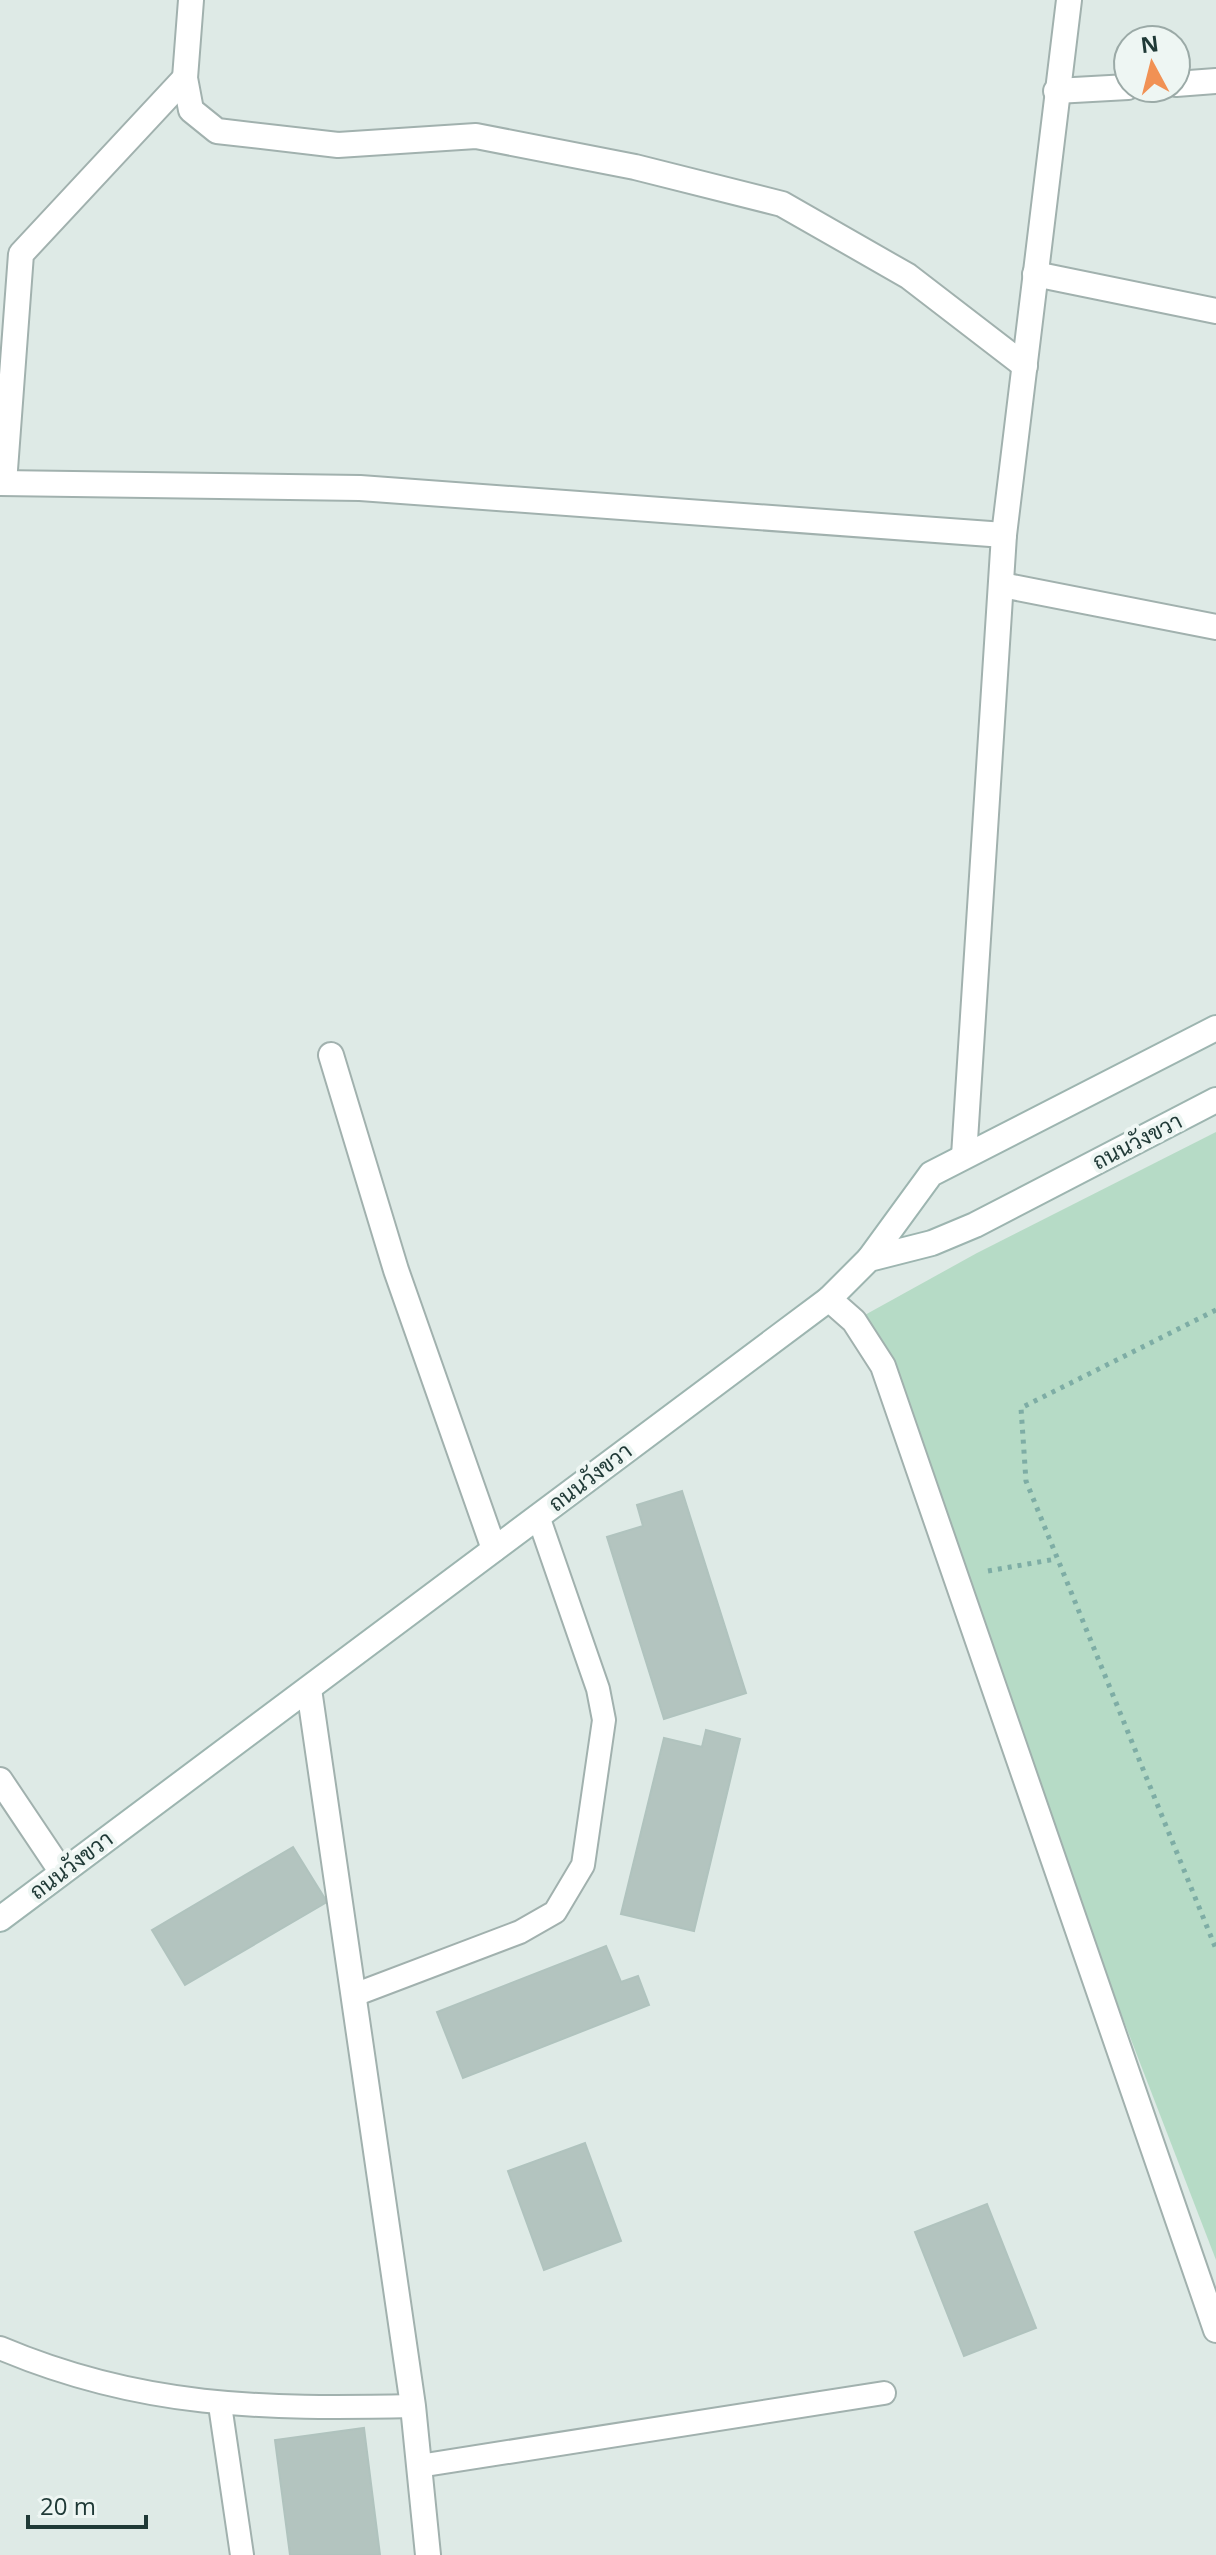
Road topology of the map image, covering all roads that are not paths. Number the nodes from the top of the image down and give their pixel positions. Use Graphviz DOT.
graph roads {
  1 [pos="191,0"];
  2 [pos="1069,0"];
  3 [pos="185,78"];
  4 [pos="1216,81"];
  5 [pos="1192,83"];
  6 [pos="1112,88"];
  7 [pos="1056,91"];
  8 [pos="11,250"];
  9 [pos="1035,274"];
  10 [pos="1216,311"];
  11 [pos="1025,366"];
  12 [pos="2,483"];
  13 [pos="1004,535"];
  14 [pos="1002,585"];
  15 [pos="1216,627"];
  16 [pos="1216,1028"];
  17 [pos="331,1055"];
  18 [pos="1216,1100"];
  19 [pos="964,1156"];
  20 [pos="869,1259"];
  21 [pos="829,1299"];
  22 [pos="538,1516"];
  23 [pos="494,1549"];
  24 [pos="309,1689"];
  25 [pos="0,1780"];
  26 [pos="61,1871"];
  27 [pos="0,1919"];
  28 [pos="354,1995"];
  29 [pos="1216,2330"];
  30 [pos="0,2348"];
  31 [pos="884,2393"];
  32 [pos="220,2405"];
  33 [pos="413,2406"];
  34 [pos="419,2466"];
  35 [pos="242,2555"];
  36 [pos="428,2555"];
  1 -- 3 [label="street"];
  2 -- 7 [label="street"];
  3 -- 8 [label="street"];
  3 -- 11 [label="street"];
  4 -- 5 [label="street"];
  6 -- 7 [label="street"];
  7 -- 9 [label="street"];
  8 -- 12 [label="street"];
  9 -- 10 [label="street"];
  9 -- 11 [label="street"];
  11 -- 13 [label="street"];
  12 -- 13 [label="street"];
  13 -- 14 [label="street"];
  14 -- 15 [label="street"];
  14 -- 19 [label="street"];
  16 -- 19 [label="street"];
  17 -- 23 [label="street"];
  18 -- 20 [label="street, ถนนวังขวา"];
  19 -- 20 [label="street"];
  20 -- 21 [label="street, ถนนวังขวา"];
  21 -- 22 [label="street, ถนนวังขวา"];
  21 -- 29 [label="street"];
  22 -- 23 [label="street, ถนนวังขวา"];
  22 -- 28 [label="lane"];
  23 -- 24 [label="street, ถนนวังขวา"];
  24 -- 26 [label="street, ถนนวังขวา"];
  24 -- 28 [label="street"];
  25 -- 26 [label="street"];
  26 -- 27 [label="street, ถนนวังขวา"];
  28 -- 33 [label="street"];
  30 -- 32 [label="lane"];
  31 -- 34 [label="lane"];
  32 -- 33 [label="lane"];
  32 -- 35 [label="lane"];
  33 -- 34 [label="street"];
  34 -- 36 [label="street"];
}
